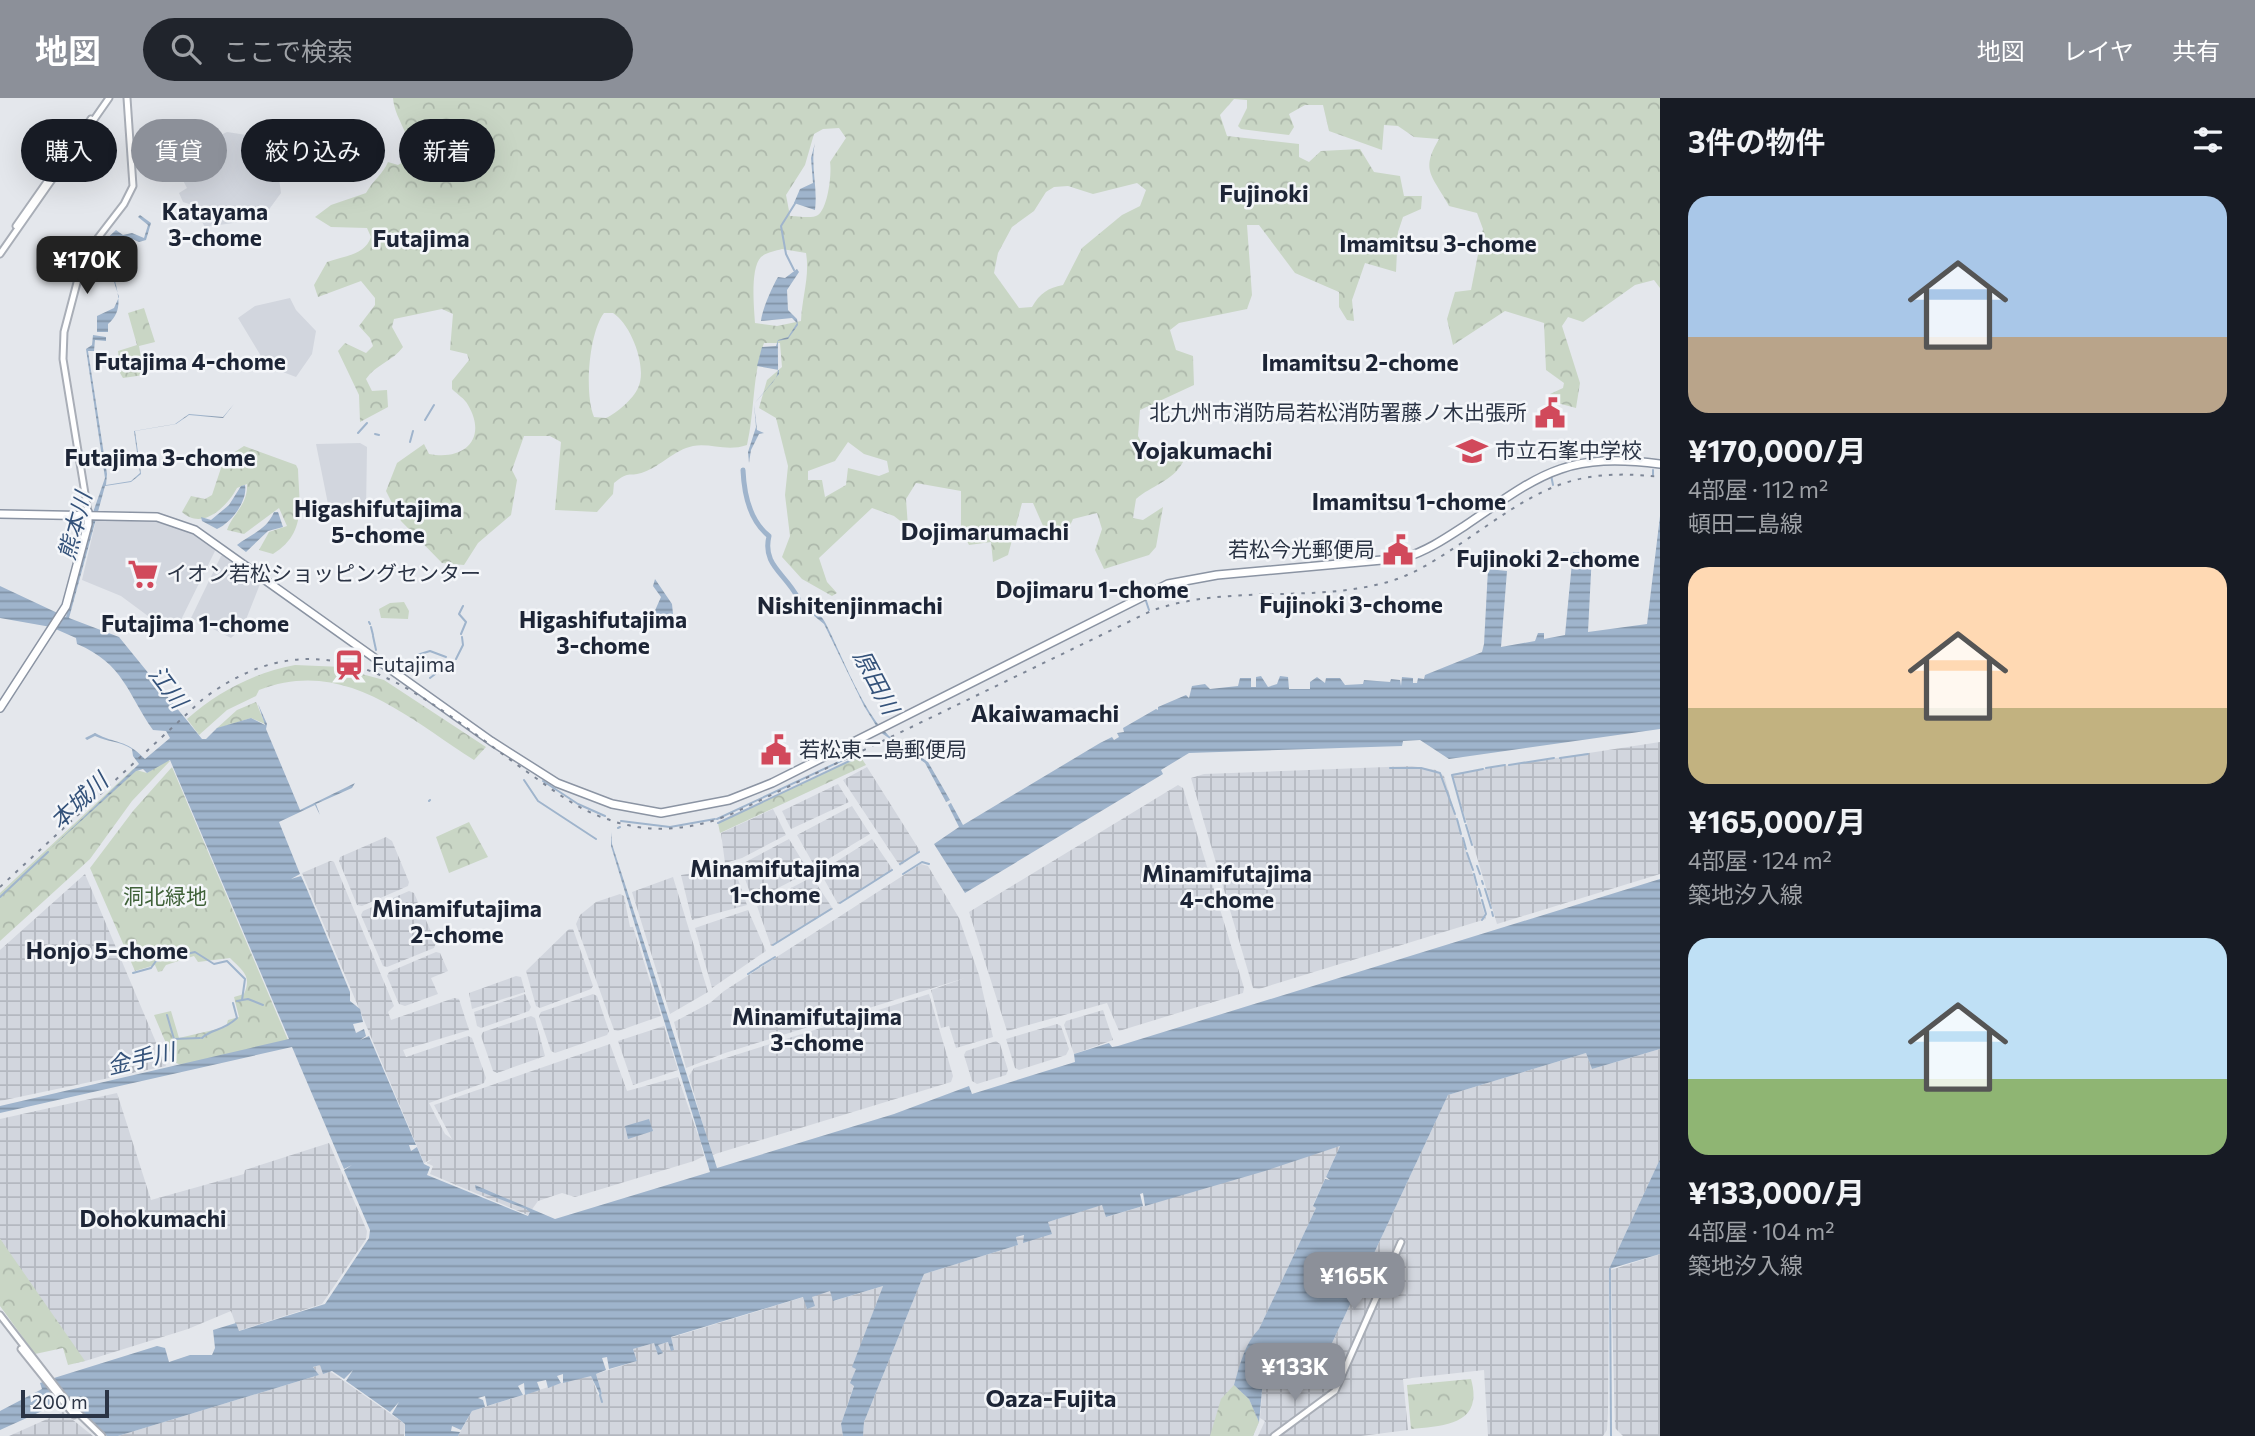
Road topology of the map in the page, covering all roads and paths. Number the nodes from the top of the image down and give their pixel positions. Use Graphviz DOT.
graph roads {
  1 [pos="107,98"];
  2 [pos="127,98"];
  3 [pos="0,248"];
  4 [pos="0,254"];
  5 [pos="1660,462"];
  6 [pos="0,513"];
  7 [pos="93,514"];
  8 [pos="0,708"];
  9 [pos="1401,1242"];
  10 [pos="0,1318"];
  11 [pos="99,1436"];
  12 [pos="1274,1436"];
  1 -- 3 [label="main road"];
  1 -- 4 [label="main road"];
  2 -- 7 [label="main road"];
  5 -- 7 [label="highway"];
  6 -- 7 [label="highway"];
  7 -- 8 [label="highway"];
  9 -- 12 [label="main road"];
  10 -- 11 [label="main road"];
}
